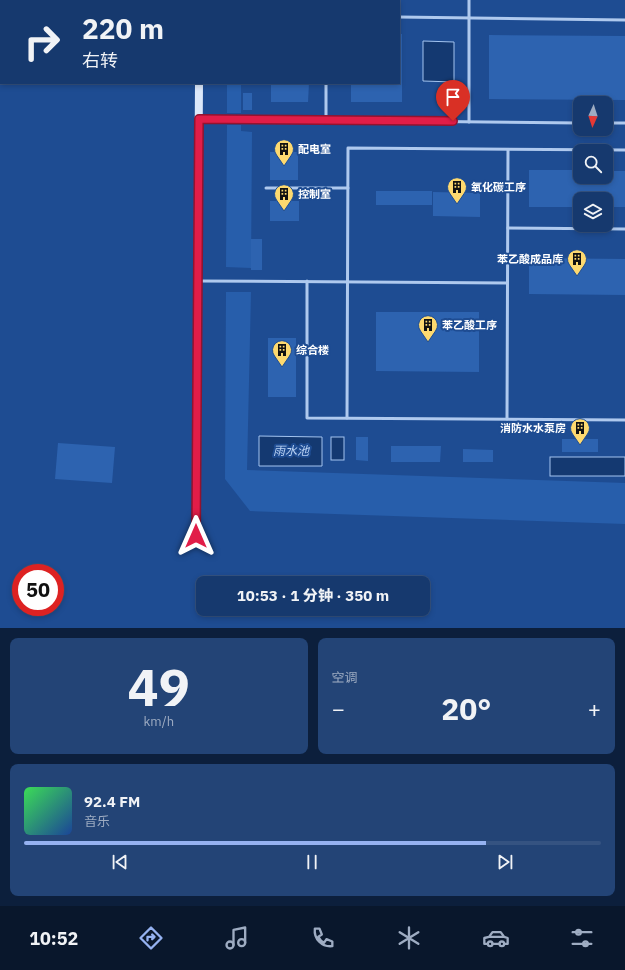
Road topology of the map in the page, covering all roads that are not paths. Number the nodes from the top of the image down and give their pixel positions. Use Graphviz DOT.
graph roads {
  1 [pos="469,0"];
  2 [pos="400,17"];
  3 [pos="469,18"];
  4 [pos="625,20"];
  5 [pos="199,84"];
  6 [pos="326,84"];
  7 [pos="199,119"];
  8 [pos="326,120"];
  9 [pos="469,122"];
  10 [pos="573,123"];
  11 [pos="613,123"];
  12 [pos="625,123"];
  13 [pos="508,150"];
  14 [pos="625,150"];
  15 [pos="266,188"];
  16 [pos="348,188"];
  17 [pos="508,228"];
  18 [pos="625,229"];
  19 [pos="198,281"];
  20 [pos="307,281"];
  21 [pos="348,281"];
  22 [pos="508,283"];
  23 [pos="346,418"];
  24 [pos="507,419"];
  25 [pos="625,420"];
  26 [pos="196,536"];
  1 -- 3 [label="lane"];
  2 -- 3 [label="lane"];
  3 -- 4 [label="lane"];
  3 -- 9 [label="lane"];
  5 -- 7 [label="main road"];
  6 -- 8 [label="lane"];
  7 -- 8 [label="lane"];
  7 -- 19 [label="main road"];
  8 -- 9 [label="lane"];
  9 -- 10 [label="lane"];
  11 -- 12 [label="lane"];
  13 -- 14 [label="lane"];
  13 -- 16 [label="lane"];
  13 -- 17 [label="lane"];
  15 -- 16 [label="lane"];
  16 -- 21 [label="lane"];
  17 -- 18 [label="lane"];
  17 -- 22 [label="lane"];
  19 -- 20 [label="lane"];
  19 -- 26 [label="main road"];
  20 -- 21 [label="lane"];
  20 -- 23 [label="lane"];
  21 -- 22 [label="lane"];
  21 -- 23 [label="lane"];
  22 -- 24 [label="lane"];
  23 -- 24 [label="lane"];
  24 -- 25 [label="lane"];
}
